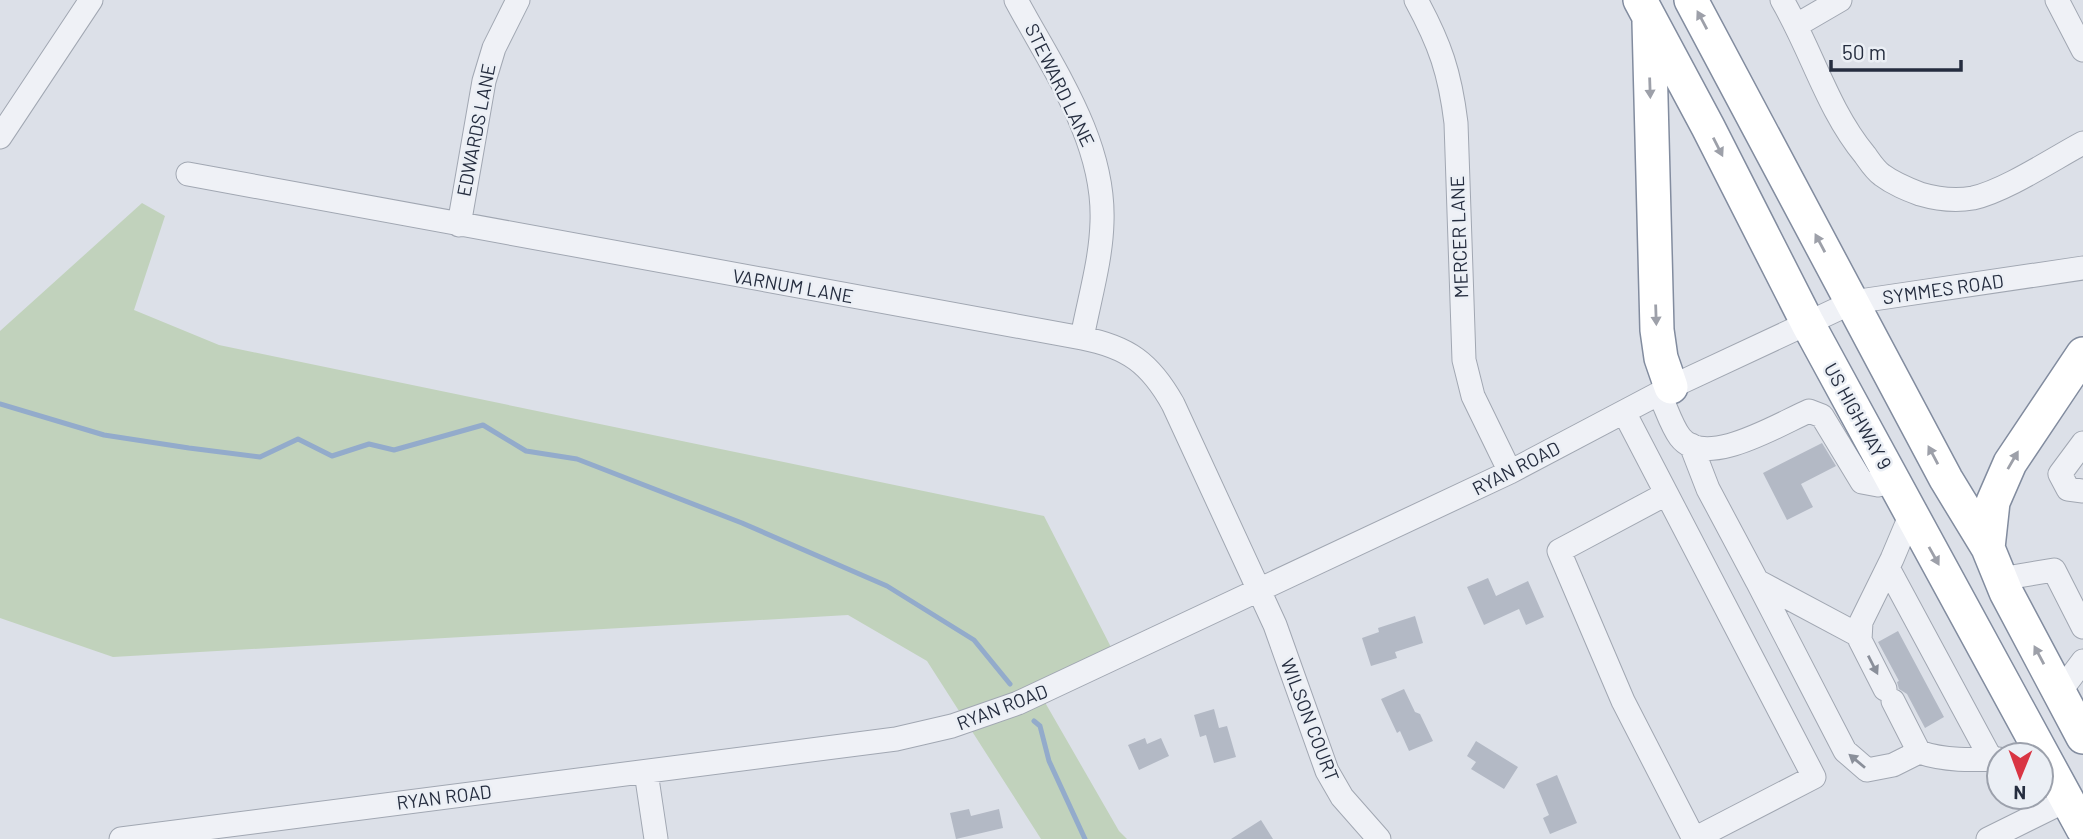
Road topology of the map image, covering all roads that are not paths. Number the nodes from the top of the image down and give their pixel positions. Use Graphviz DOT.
graph roads {
  1 [pos="91,0"];
  2 [pos="517,0"];
  3 [pos="1016,0"];
  4 [pos="1416,0"];
  5 [pos="1691,0"];
  6 [pos="1782,0"];
  7 [pos="1840,0"];
  8 [pos="2057,0"];
  9 [pos="1645,10"];
  10 [pos="1797,25"];
  11 [pos="2083,50"];
  12 [pos="0,137"];
  13 [pos="2083,143"];
  14 [pos="188,174"];
  15 [pos="459,225"];
  16 [pos="2083,268"];
  17 [pos="1853,302"];
  18 [pos="1808,324"];
  19 [pos="1082,338"];
  20 [pos="2083,354"];
  21 [pos="1665,390"];
  22 [pos="1849,399"];
  23 [pos="1623,412"];
  24 [pos="1817,414"];
  25 [pos="2083,443"];
  26 [pos="1690,445"];
  27 [pos="1510,472"];
  28 [pos="1894,482"];
  29 [pos="2083,491"];
  30 [pos="1666,495"];
  31 [pos="1911,514"];
  32 [pos="1988,548"];
  33 [pos="1888,568"];
  34 [pos="2000,579"];
  35 [pos="1757,581"];
  36 [pos="1258,589"];
  37 [pos="2083,627"];
  38 [pos="1860,636"];
  39 [pos="2083,661"];
  40 [pos="2060,693"];
  41 [pos="2083,737"];
  42 [pos="1985,741"];
  43 [pos="2034,741"];
  44 [pos="1919,752"];
  45 [pos="1985,759"];
  46 [pos="646,772"];
  47 [pos="2055,779"];
  48 [pos="2067,800"];
  49 [pos="2083,829"];
  50 [pos="121,839"];
  51 [pos="656,839"];
  52 [pos="1379,839"];
  53 [pos="1988,839"];
  1 -- 12 [label="street"];
  2 -- 15 [label="street, EDWARDS LANE"];
  3 -- 19 [label="street, STEWARD LANE"];
  4 -- 27 [label="street, MERCER LANE"];
  17 -- 5 [label="highway, one-way"];
  6 -- 10 [label="street"];
  7 -- 10 [label="street"];
  8 -- 11 [label="street"];
  9 -- 18 [label="highway, US HIGHWAY 9, one-way"];
  9 -- 21 [label="highway, one-way"];
  10 -- 13 [label="street"];
  14 -- 15 [label="street, VARNUM LANE"];
  15 -- 19 [label="street, VARNUM LANE"];
  16 -- 17 [label="street, SYMMES ROAD"];
  17 -- 18 [label="street, SYMMES ROAD"];
  32 -- 17 [label="highway, one-way"];
  18 -- 21 [label="street, RYAN ROAD"];
  18 -- 22 [label="highway, US HIGHWAY 9"];
  19 -- 36 [label="street, VARNUM LANE"];
  32 -- 20 [label="highway, one-way"];
  21 -- 23 [label="street, RYAN ROAD"];
  21 -- 26 [label="street"];
  22 -- 24 [label="street"];
  22 -- 28 [label="highway, US HIGHWAY 9"];
  23 -- 27 [label="street, RYAN ROAD"];
  23 -- 30 [label="street"];
  24 -- 26 [label="street"];
  24 -- 28 [label="street"];
  25 -- 29 [label="street"];
  26 -- 35 [label="street"];
  27 -- 36 [label="street, RYAN ROAD"];
  28 -- 31 [label="highway, US HIGHWAY 9"];
  30 -- 30 [label="street"];
  31 -- 33 [label="street"];
  31 -- 43 [label="highway, US HIGHWAY 9, one-way"];
  32 -- 34 [label="highway"];
  33 -- 38 [label="street"];
  33 -- 42 [label="street"];
  34 -- 37 [label="street"];
  40 -- 34 [label="highway, one-way"];
  35 -- 38 [label="street"];
  44 -- 35 [label="street, one-way"];
  36 -- 46 [label="street, RYAN ROAD"];
  36 -- 52 [label="street, WILSON COURT"];
  38 -- 44 [label="street, one-way"];
  39 -- 40 [label="street"];
  40 -- 41 [label="highway"];
  44 -- 45 [label="street"];
  46 -- 50 [label="street, RYAN ROAD"];
  46 -- 51 [label="street"];
  47 -- 48 [label="highway, US HIGHWAY 9"];
  48 -- 49 [label="highway, US HIGHWAY 9"];
  48 -- 53 [label="street"];
}
